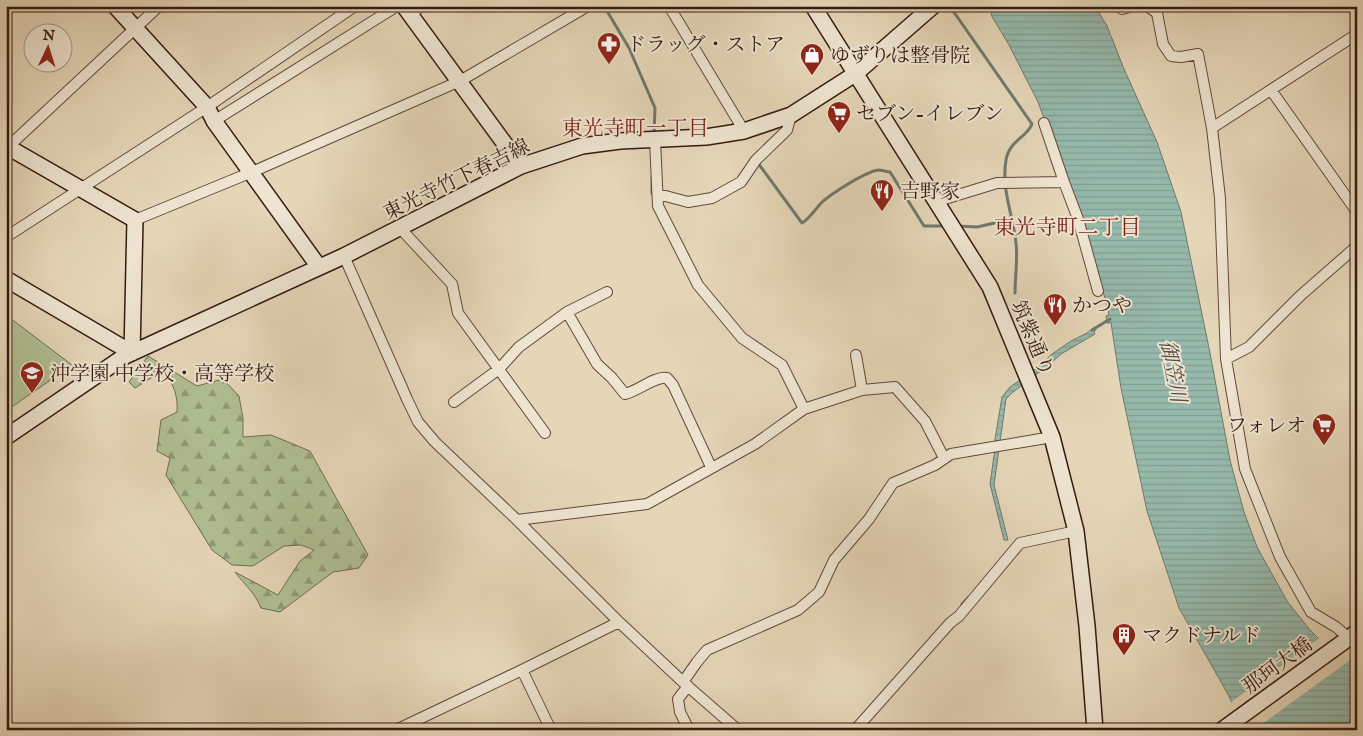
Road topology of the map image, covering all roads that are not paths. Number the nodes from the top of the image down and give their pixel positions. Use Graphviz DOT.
graph roads {
  1 [pos="10,6"];
  2 [pos="115,6"];
  3 [pos="159,6"];
  4 [pos="354,6"];
  5 [pos="397,6"];
  6 [pos="588,6"];
  7 [pos="669,6"];
  8 [pos="813,6"];
  9 [pos="932,6"];
  10 [pos="1120,6"];
  11 [pos="1134,6"];
  12 [pos="1147,6"];
  13 [pos="412,9"];
  14 [pos="6,10"];
  15 [pos="135,28"];
  16 [pos="1357,34"];
  17 [pos="855,74"];
  18 [pos="460,81"];
  19 [pos="1271,90"];
  20 [pos="207,107"];
  21 [pos="791,115"];
  22 [pos="214,121"];
  23 [pos="1044,123"];
  24 [pos="1212,128"];
  25 [pos="744,131"];
  26 [pos="655,140"];
  27 [pos="7,148"];
  28 [pos="521,166"];
  29 [pos="252,172"];
  30 [pos="1064,182"];
  31 [pos="81,189"];
  32 [pos="658,194"];
  33 [pos="936,202"];
  34 [pos="1357,212"];
  35 [pos="135,220"];
  36 [pos="400,228"];
  37 [pos="6,237"];
  38 [pos="1357,246"];
  39 [pos="344,256"];
  40 [pos="319,267"];
  41 [pos="6,279"];
  42 [pos="607,292"];
  43 [pos="1098,292"];
  44 [pos="567,312"];
  45 [pos="132,353"];
  46 [pos="856,355"];
  47 [pos="1226,359"];
  48 [pos="499,369"];
  49 [pos="862,390"];
  50 [pos="454,402"];
  51 [pos="804,409"];
  52 [pos="545,433"];
  53 [pos="6,437"];
  54 [pos="1052,437"];
  55 [pos="944,458"];
  56 [pos="711,467"];
  57 [pos="517,520"];
  58 [pos="1076,530"];
  59 [pos="619,622"];
  60 [pos="1354,639"];
  61 [pos="522,670"];
  62 [pos="685,684"];
  63 [pos="1229,728"];
  64 [pos="396,730"];
  65 [pos="551,730"];
  66 [pos="689,730"];
  67 [pos="738,730"];
  68 [pos="855,730"];
  69 [pos="1095,730"];
  1 -- 14 [label="street"];
  2 -- 15 [label="street"];
  3 -- 15 [label="street"];
  4 -- 20 [label="street"];
  5 -- 22 [label="street"];
  6 -- 18 [label="street"];
  7 -- 25 [label="street"];
  8 -- 17 [label="street, 筑紫通り"];
  9 -- 17 [label="street, 東光寺竹下春吉線"];
  10 -- 11 [label="street"];
  12 -- 24 [label="street"];
  13 -- 18 [label="street"];
  15 -- 20 [label="street"];
  15 -- 27 [label="street"];
  16 -- 19 [label="street"];
  17 -- 21 [label="street, 東光寺竹下春吉線"];
  17 -- 33 [label="street, 筑紫通り"];
  18 -- 28 [label="street"];
  18 -- 29 [label="street"];
  19 -- 24 [label="street"];
  19 -- 34 [label="street"];
  20 -- 22 [label="street"];
  20 -- 31 [label="street"];
  21 -- 25 [label="street, 東光寺竹下春吉線"];
  21 -- 32 [label="street"];
  22 -- 29 [label="street"];
  23 -- 30 [label="street"];
  24 -- 47 [label="street"];
  25 -- 26 [label="street, 東光寺竹下春吉線"];
  26 -- 28 [label="street, 東光寺竹下春吉線"];
  26 -- 32 [label="street"];
  27 -- 31 [label="street"];
  28 -- 36 [label="street, 東光寺竹下春吉線"];
  29 -- 35 [label="street"];
  29 -- 40 [label="street"];
  30 -- 33 [label="street"];
  30 -- 43 [label="street"];
  31 -- 35 [label="street"];
  31 -- 37 [label="street"];
  32 -- 51 [label="street"];
  33 -- 54 [label="street, 筑紫通り"];
  35 -- 45 [label="street"];
  36 -- 39 [label="street, 東光寺竹下春吉線"];
  36 -- 48 [label="street"];
  38 -- 47 [label="street"];
  39 -- 40 [label="street, 東光寺竹下春吉線"];
  39 -- 57 [label="street"];
  40 -- 45 [label="street, 東光寺竹下春吉線"];
  41 -- 45 [label="street"];
  42 -- 44 [label="street"];
  44 -- 48 [label="street"];
  44 -- 56 [label="street"];
  45 -- 53 [label="street, 東光寺竹下春吉線"];
  46 -- 49 [label="street"];
  47 -- 60 [label="street"];
  48 -- 50 [label="street"];
  48 -- 52 [label="street"];
  49 -- 51 [label="street"];
  49 -- 55 [label="street"];
  51 -- 56 [label="street"];
  54 -- 55 [label="street"];
  54 -- 58 [label="street, 筑紫通り"];
  55 -- 62 [label="street"];
  56 -- 57 [label="street"];
  57 -- 59 [label="street"];
  58 -- 68 [label="street"];
  58 -- 69 [label="street, 筑紫通り"];
  59 -- 61 [label="street"];
  59 -- 62 [label="street"];
  60 -- 63 [label="street, 那珂大橋"];
  61 -- 64 [label="street"];
  61 -- 65 [label="street"];
  62 -- 66 [label="street"];
  62 -- 67 [label="street"];
}
